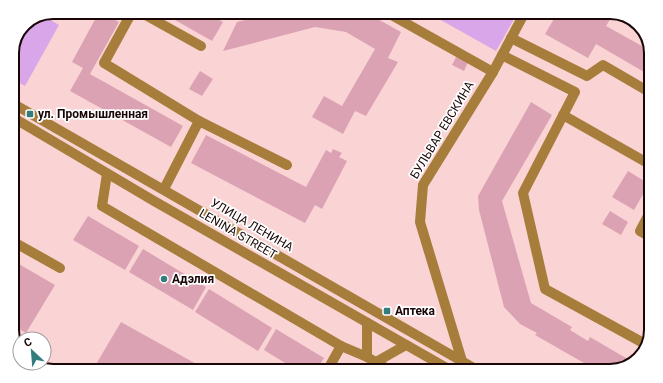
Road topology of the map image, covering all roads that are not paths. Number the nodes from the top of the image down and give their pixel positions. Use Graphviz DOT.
graph roads {
  1 [pos="128,19"];
  2 [pos="153,19"];
  3 [pos="398,19"];
  4 [pos="521,19"];
  5 [pos="511,38"];
  6 [pos="201,46"];
  7 [pos="502,55"];
  8 [pos="493,72"];
  9 [pos="644,89"];
  10 [pos="19,107"];
  11 [pos="563,115"];
  12 [pos="19,121"];
  13 [pos="199,121"];
  14 [pos="644,161"];
  15 [pos="287,165"];
  16 [pos="107,174"];
  17 [pos="164,189"];
  18 [pos="644,223"];
  19 [pos="644,233"];
  20 [pos="19,244"];
  21 [pos="60,268"];
  22 [pos="367,323"];
  23 [pos="642,341"];
  24 [pos="406,345"];
  25 [pos="341,346"];
  26 [pos="367,357"];
  27 [pos="462,361"];
  28 [pos="376,362"];
  29 [pos="331,364"];
  30 [pos="379,364"];
  31 [pos="440,364"];
  32 [pos="467,364"];
  1 -- 13 [label="street"];
  2 -- 6 [label="street"];
  3 -- 8 [label="street"];
  4 -- 5 [label="street, БУЛЬВАР ЕВСКИНА"];
  5 -- 7 [label="street, БУЛЬВАР ЕВСКИНА"];
  5 -- 9 [label="street"];
  7 -- 8 [label="street, БУЛЬВАР ЕВСКИНА"];
  7 -- 11 [label="street"];
  8 -- 27 [label="street, БУЛЬВАР ЕВСКИНА"];
  10 -- 17 [label="street, УЛИЦА ЛЕНИНА"];
  11 -- 14 [label="street"];
  11 -- 23 [label="street"];
  12 -- 16 [label="street, LENINA STREET"];
  13 -- 15 [label="street"];
  13 -- 17 [label="street"];
  16 -- 22 [label="street, LENINA STREET"];
  16 -- 25 [label="street"];
  17 -- 27 [label="street, УЛИЦА ЛЕНИНА"];
  18 -- 19 [label="street"];
  20 -- 21 [label="street"];
  22 -- 24 [label="street, LENINA STREET"];
  22 -- 26 [label="street"];
  24 -- 28 [label="street"];
  24 -- 31 [label="street, LENINA STREET"];
  25 -- 26 [label="street"];
  25 -- 29 [label="street"];
  26 -- 28 [label="street"];
  27 -- 32 [label="street, УЛИЦА ЛЕНИНА"];
  28 -- 30 [label="street"];
}
